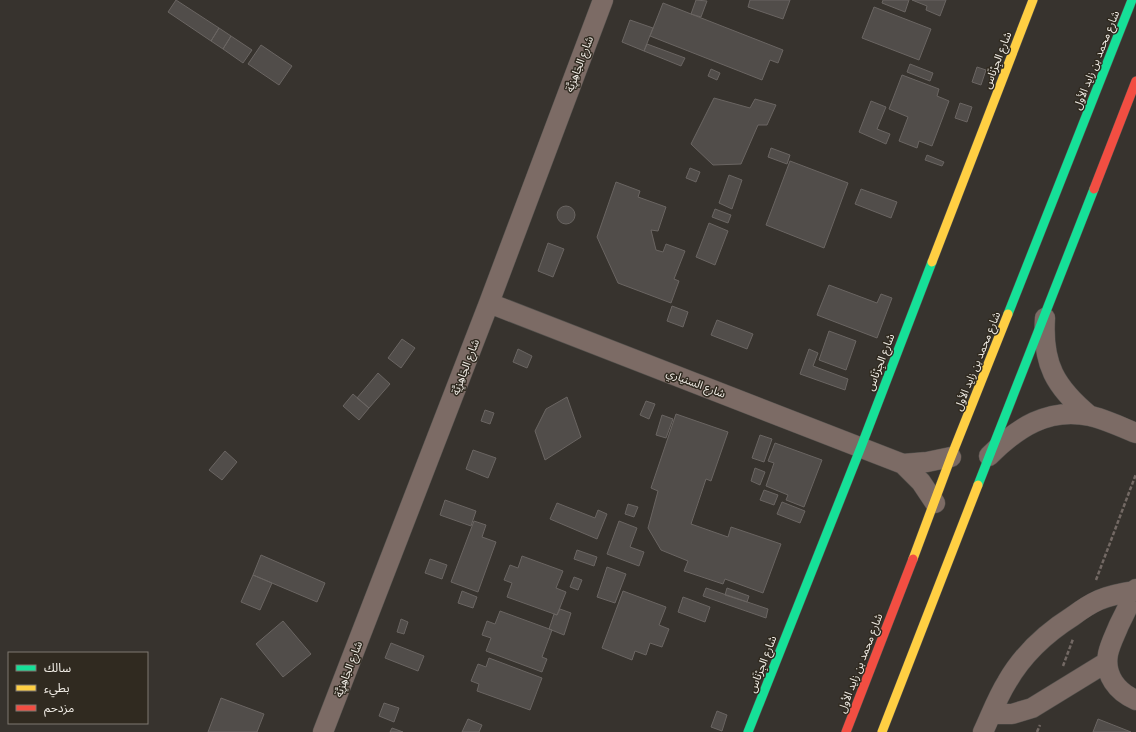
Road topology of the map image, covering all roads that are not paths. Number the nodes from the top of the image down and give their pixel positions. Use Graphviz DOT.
graph roads {
  1 [pos="603,0"];
  2 [pos="1033,0"];
  3 [pos="1132,0"];
  4 [pos="1136,81"];
  5 [pos="489,303"];
  6 [pos="1045,312"];
  7 [pos="1090,416"];
  8 [pos="1136,433"];
  9 [pos="860,447"];
  10 [pos="951,457"];
  11 [pos="988,458"];
  12 [pos="903,464"];
  13 [pos="935,503"];
  14 [pos="1135,590"];
  15 [pos="1107,662"];
  16 [pos="1136,700"];
  17 [pos="992,714"];
  18 [pos="323,732"];
  19 [pos="748,732"];
  20 [pos="846,732"];
  21 [pos="882,732"];
  22 [pos="983,732"];
  1 -- 5 [label="street, شارع الجَاهِزِيَّة"];
  2 -- 9 [label="main road, شارع الجِرْنَاس"];
  3 -- 10 [label="main road, شارع محمد بن زايد الأول"];
  4 -- 6 [label="main road"];
  5 -- 9 [label="street, شارع السنياري"];
  5 -- 18 [label="street, شارع الجَاهِزِيَّة"];
  6 -- 7 [label="street"];
  6 -- 11 [label="main road"];
  7 -- 8 [label="street"];
  7 -- 11 [label="street"];
  9 -- 12 [label="street, شارع السنياري"];
  9 -- 19 [label="main road, شارع الجِرْنَاس"];
  10 -- 12 [label="street, شارع السنياري"];
  10 -- 13 [label="main road, شارع محمد بن زايد الأول"];
  11 -- 21 [label="main road"];
  12 -- 13 [label="street, شارع السنياري"];
  13 -- 20 [label="main road, شارع محمد بن زايد الأول"];
  14 -- 15 [label="street"];
  14 -- 17 [label="street"];
  15 -- 16 [label="street"];
  15 -- 17 [label="street"];
  17 -- 22 [label="street"];
}
